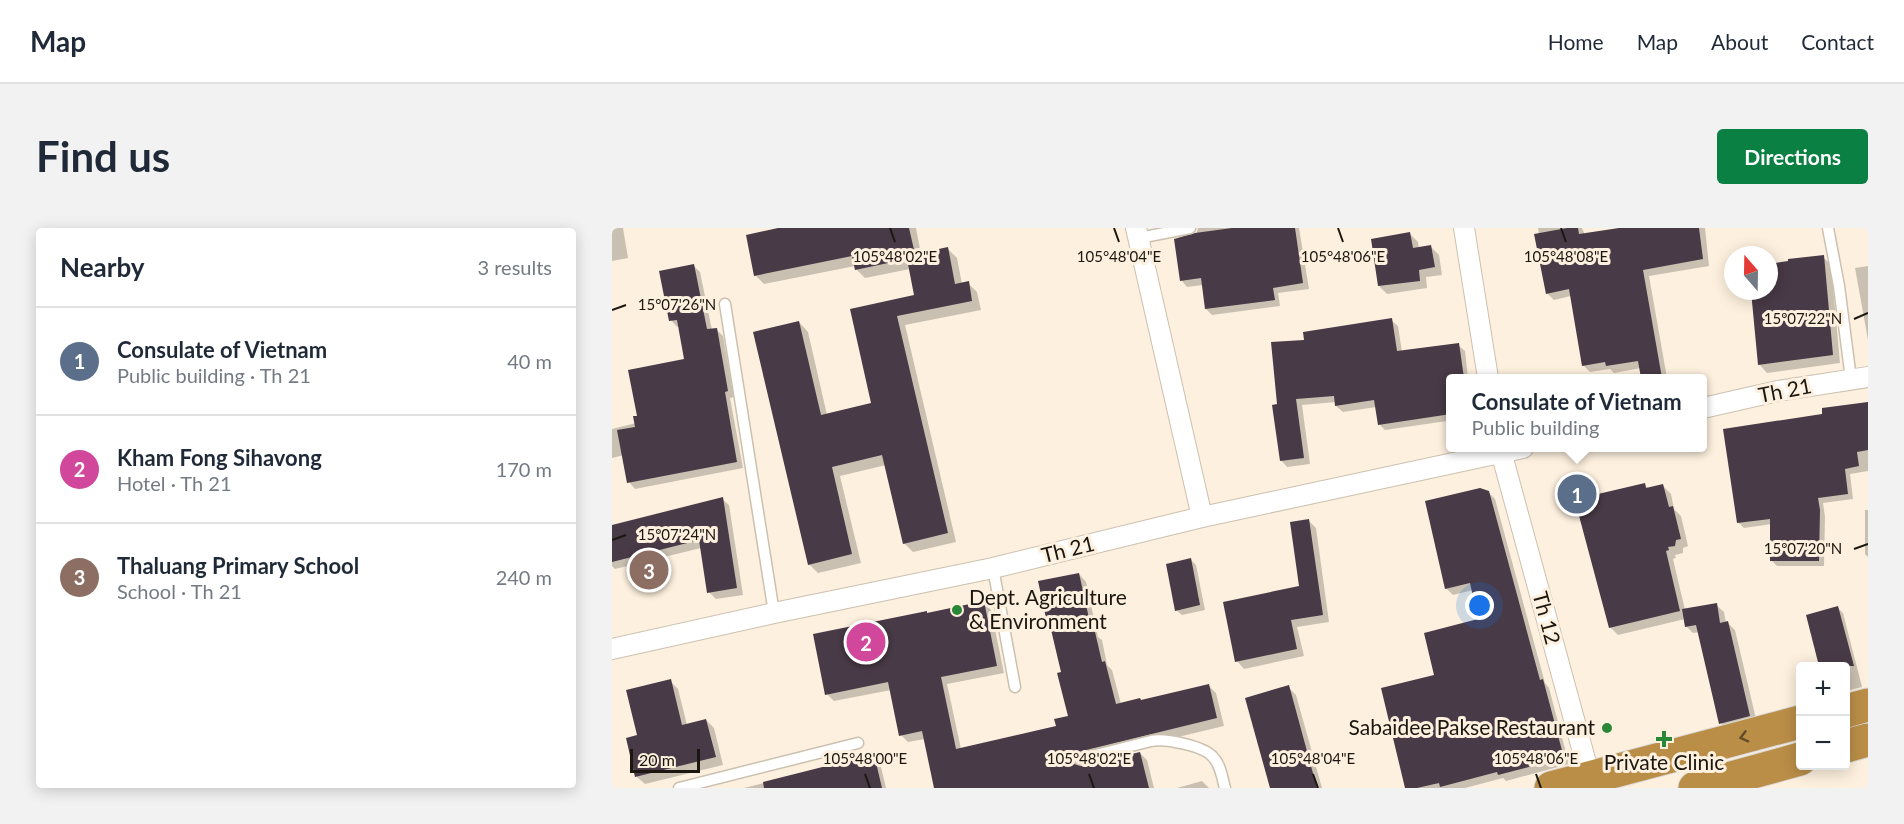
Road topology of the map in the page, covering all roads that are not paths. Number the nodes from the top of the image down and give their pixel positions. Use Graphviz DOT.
graph roads {
  1 [pos="1190,228"];
  2 [pos="1464,228"];
  3 [pos="1828,228"];
  4 [pos="1137,233"];
  5 [pos="725,304"];
  6 [pos="1487,374"];
  7 [pos="1859,378"];
  8 [pos="1707,407"];
  9 [pos="1491,452"];
  10 [pos="1501,452"];
  11 [pos="1202,517"];
  12 [pos="993,568"];
  13 [pos="774,613"];
  14 [pos="612,648"];
  15 [pos="1015,687"];
  16 [pos="1868,705"];
  17 [pos="1850,710"];
  18 [pos="1796,723"];
  19 [pos="1868,740"];
  20 [pos="858,742"];
  21 [pos="1850,745"];
  22 [pos="1080,759"];
  23 [pos="1796,760"];
  24 [pos="1591,783"];
  25 [pos="678,788"];
  26 [pos="1225,788"];
  27 [pos="1551,788"];
  28 [pos="1695,788"];
  1 -- 4 [label="lane"];
  2 -- 6 [label="street"];
  3 -- 7 [label="lane"];
  4 -- 11 [label="street"];
  5 -- 13 [label="lane"];
  7 -- 8 [label="street, Th 21"];
  9 -- 11 [label="street, Th 21"];
  10 -- 24 [label="street, Th 12"];
  11 -- 12 [label="street, Th 21"];
  12 -- 13 [label="street, Th 21"];
  12 -- 15 [label="lane"];
  13 -- 14 [label="street, Th 21"];
  16 -- 17 [label="highway"];
  18 -- 24 [label="highway, one-way"];
  19 -- 21 [label="highway"];
  20 -- 25 [label="lane"];
  22 -- 26 [label="lane"];
  23 -- 28 [label="highway"];
  24 -- 27 [label="highway"];
}
